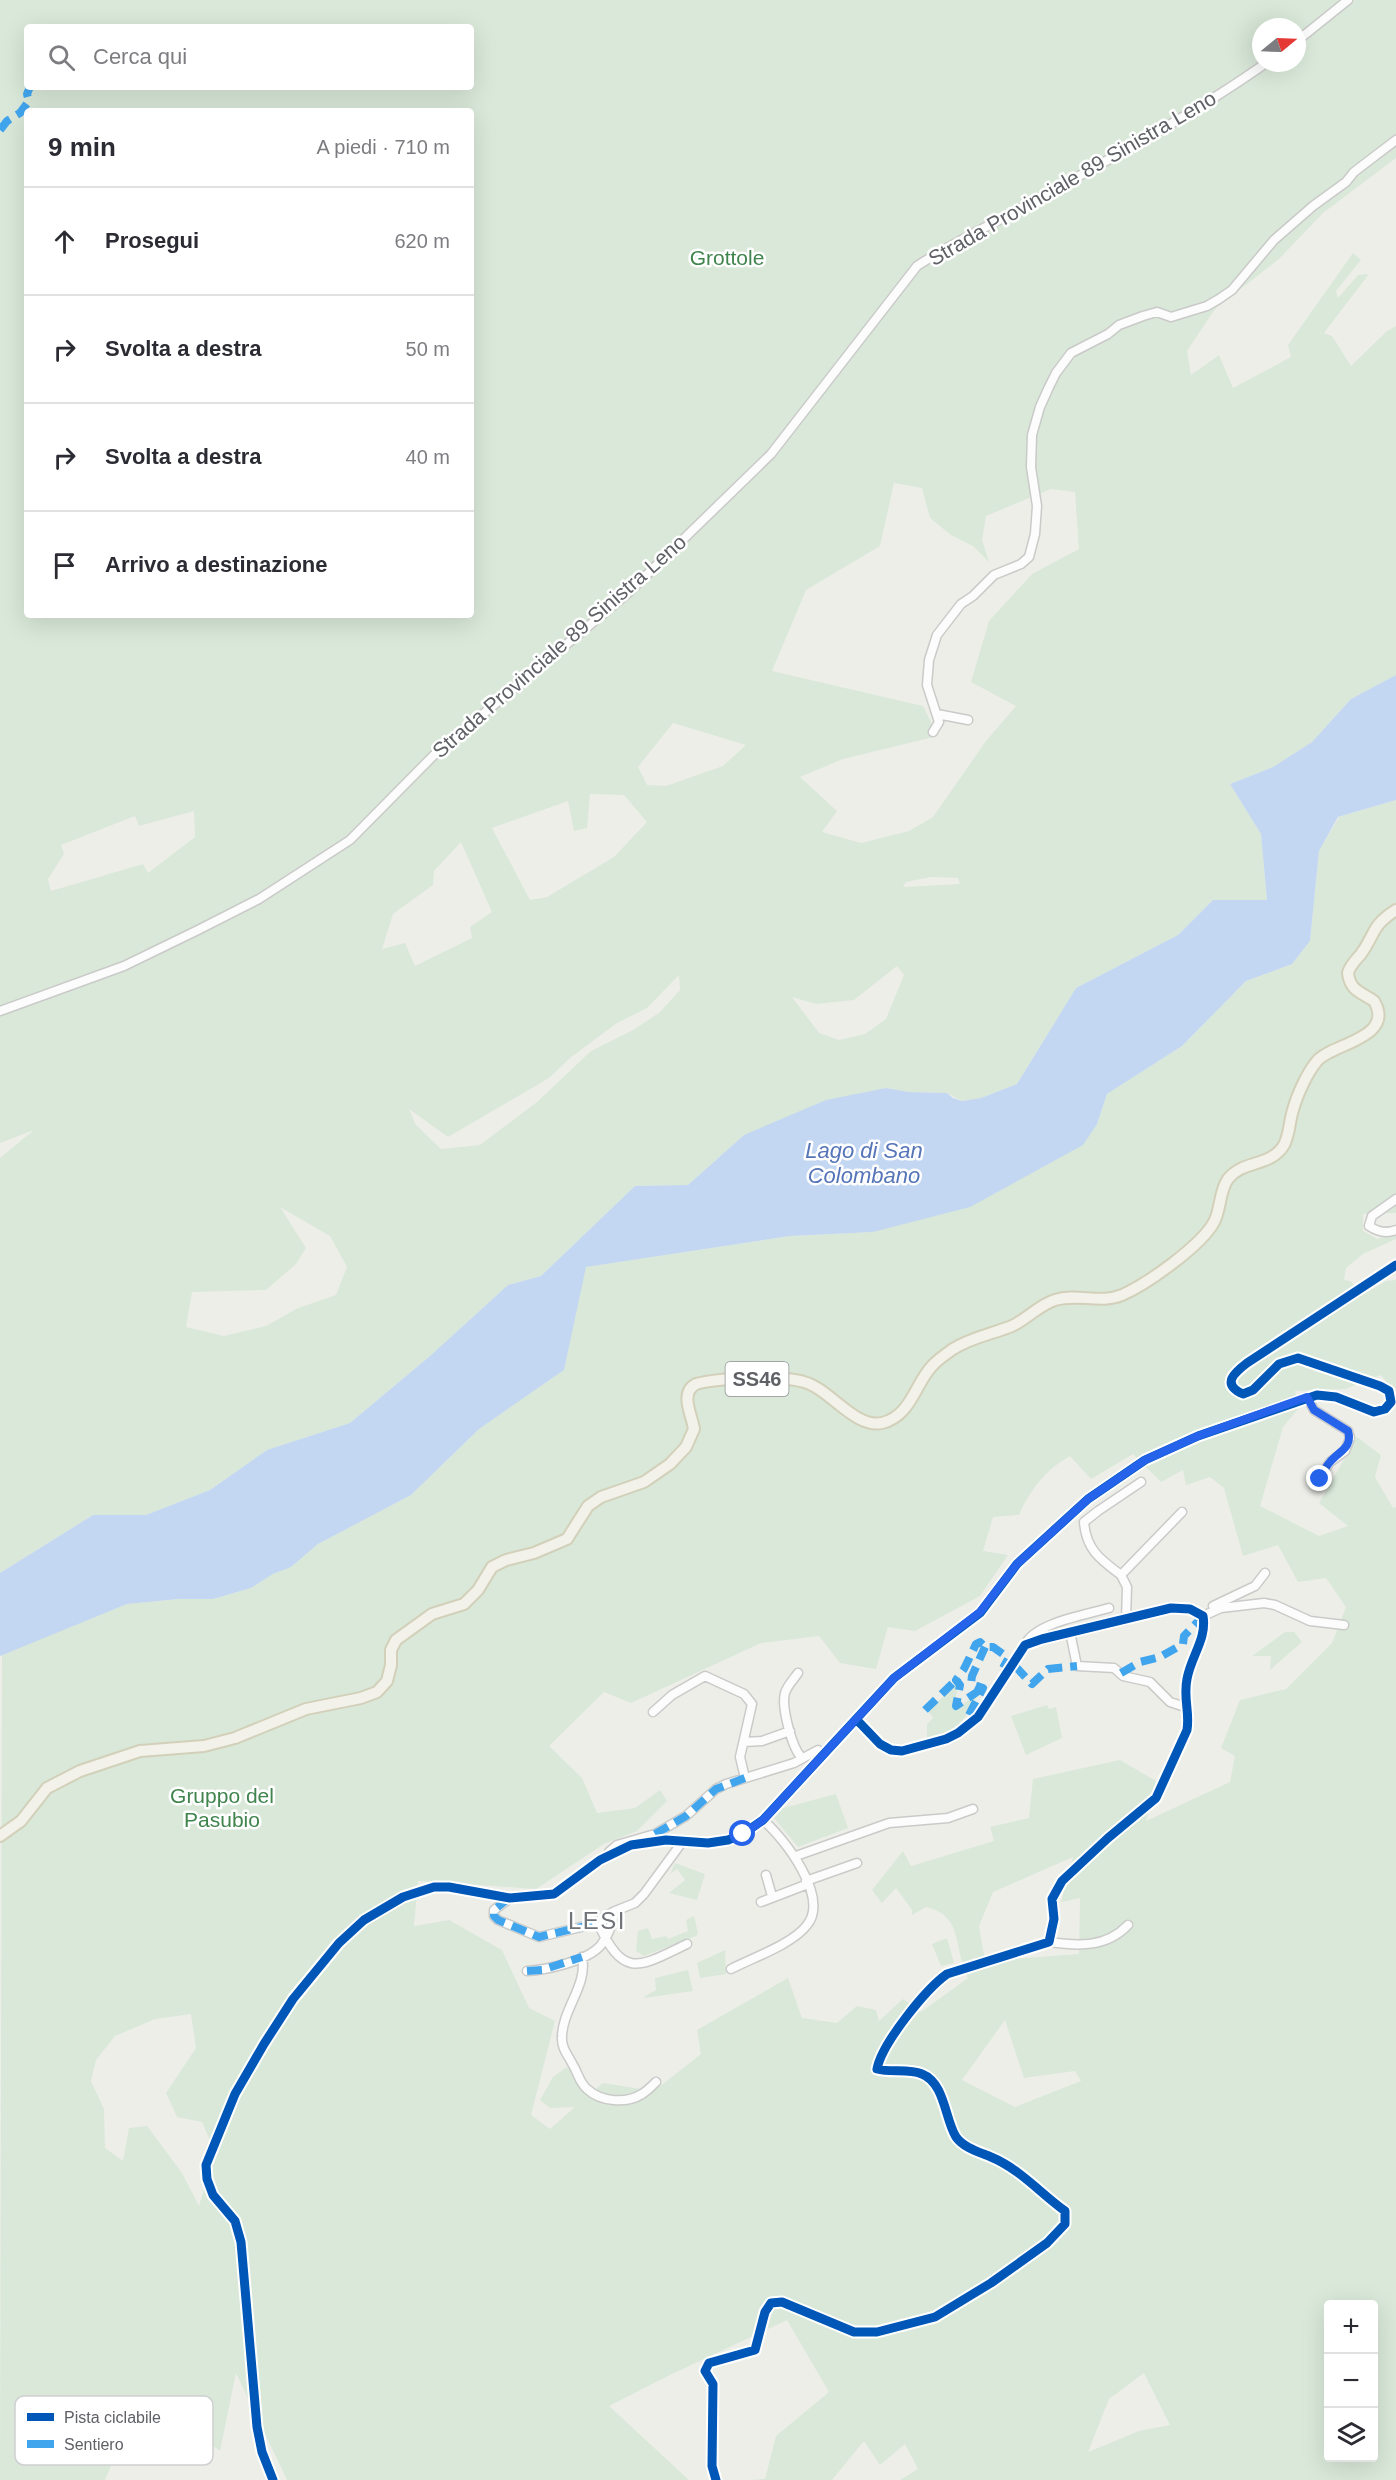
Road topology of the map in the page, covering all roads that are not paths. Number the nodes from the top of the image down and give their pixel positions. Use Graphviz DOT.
graph roads {
  1 [pos="1348,0"];
  2 [pos="1306,34"];
  3 [pos="1253,72"];
  4 [pos="1396,140"];
  5 [pos="937,714"];
  6 [pos="968,720"];
  7 [pos="933,732"];
  8 [pos="1396,910"];
  9 [pos="0,1011"];
  10 [pos="1396,1199"];
  11 [pos="1396,1230"];
  12 [pos="1396,1265"];
  13 [pos="1307,1397"];
  14 [pos="1142,1482"];
  15 [pos="1317,1482"];
  16 [pos="1182,1512"];
  17 [pos="1264,1573"];
  18 [pos="1121,1575"];
  19 [pos="1109,1608"];
  20 [pos="1204,1614"];
  21 [pos="1125,1620"];
  22 [pos="1344,1625"];
  23 [pos="1070,1632"];
  24 [pos="1025,1645"];
  25 [pos="798,1673"];
  26 [pos="1185,1707"];
  27 [pos="653,1712"];
  28 [pos="856,1719"];
  29 [pos="790,1731"];
  30 [pos="744,1742"];
  31 [pos="822,1754"];
  32 [pos="801,1757"];
  33 [pos="745,1778"];
  34 [pos="973,1809"];
  35 [pos="763,1820"];
  36 [pos="0,1836"];
  37 [pos="683,1841"];
  38 [pos="796,1856"];
  39 [pos="600,1860"];
  40 [pos="857,1863"];
  41 [pos="766,1875"];
  42 [pos="807,1883"];
  43 [pos="772,1896"];
  44 [pos="510,1898"];
  45 [pos="761,1902"];
  46 [pos="615,1911"];
  47 [pos="598,1923"];
  48 [pos="1128,1925"];
  49 [pos="605,1938"];
  50 [pos="1049,1942"];
  51 [pos="687,1944"];
  52 [pos="582,1957"];
  53 [pos="730,1969"];
  54 [pos="527,1971"];
  55 [pos="656,2082"];
  56 [pos="273,2480"];
  57 [pos="716,2480"];
  1 -- 2 [label="street"];
  3 -- 9 [label="street, Strada Provinciale 89 Sinistra Leno"];
  4 -- 5 [label="street"];
  5 -- 6 [label="street"];
  5 -- 7 [label="street"];
  8 -- 36 [label="main road, SS46"];
  10 -- 11 [label="street"];
  12 -- 13 [label="street"];
  13 -- 15 [label="street"];
  13 -- 28 [label="street"];
  14 -- 18 [label="street"];
  16 -- 18 [label="street"];
  17 -- 20 [label="street"];
  18 -- 21 [label="street"];
  19 -- 24 [label="street"];
  20 -- 21 [label="street"];
  20 -- 22 [label="street"];
  20 -- 26 [label="street"];
  21 -- 23 [label="street"];
  23 -- 24 [label="street"];
  23 -- 26 [label="street"];
  24 -- 28 [label="street"];
  25 -- 29 [label="street"];
  26 -- 50 [label="street"];
  27 -- 30 [label="street"];
  28 -- 31 [label="street"];
  29 -- 30 [label="street"];
  29 -- 32 [label="street"];
  30 -- 33 [label="street"];
  31 -- 32 [label="street"];
  31 -- 35 [label="street"];
  32 -- 33 [label="street"];
  33 -- 39 [label="street"];
  34 -- 38 [label="street"];
  35 -- 37 [label="street"];
  35 -- 38 [label="street"];
  37 -- 39 [label="street"];
  37 -- 46 [label="street"];
  38 -- 42 [label="street"];
  39 -- 44 [label="street"];
  40 -- 42 [label="street"];
  41 -- 43 [label="street"];
  42 -- 43 [label="street"];
  42 -- 53 [label="street"];
  43 -- 45 [label="street"];
  44 -- 47 [label="street"];
  44 -- 56 [label="street"];
  46 -- 47 [label="street"];
  46 -- 49 [label="street"];
  47 -- 49 [label="street"];
  48 -- 50 [label="street"];
  49 -- 51 [label="street"];
  49 -- 52 [label="street"];
  50 -- 57 [label="street"];
  52 -- 54 [label="street"];
  52 -- 55 [label="street"];
}
